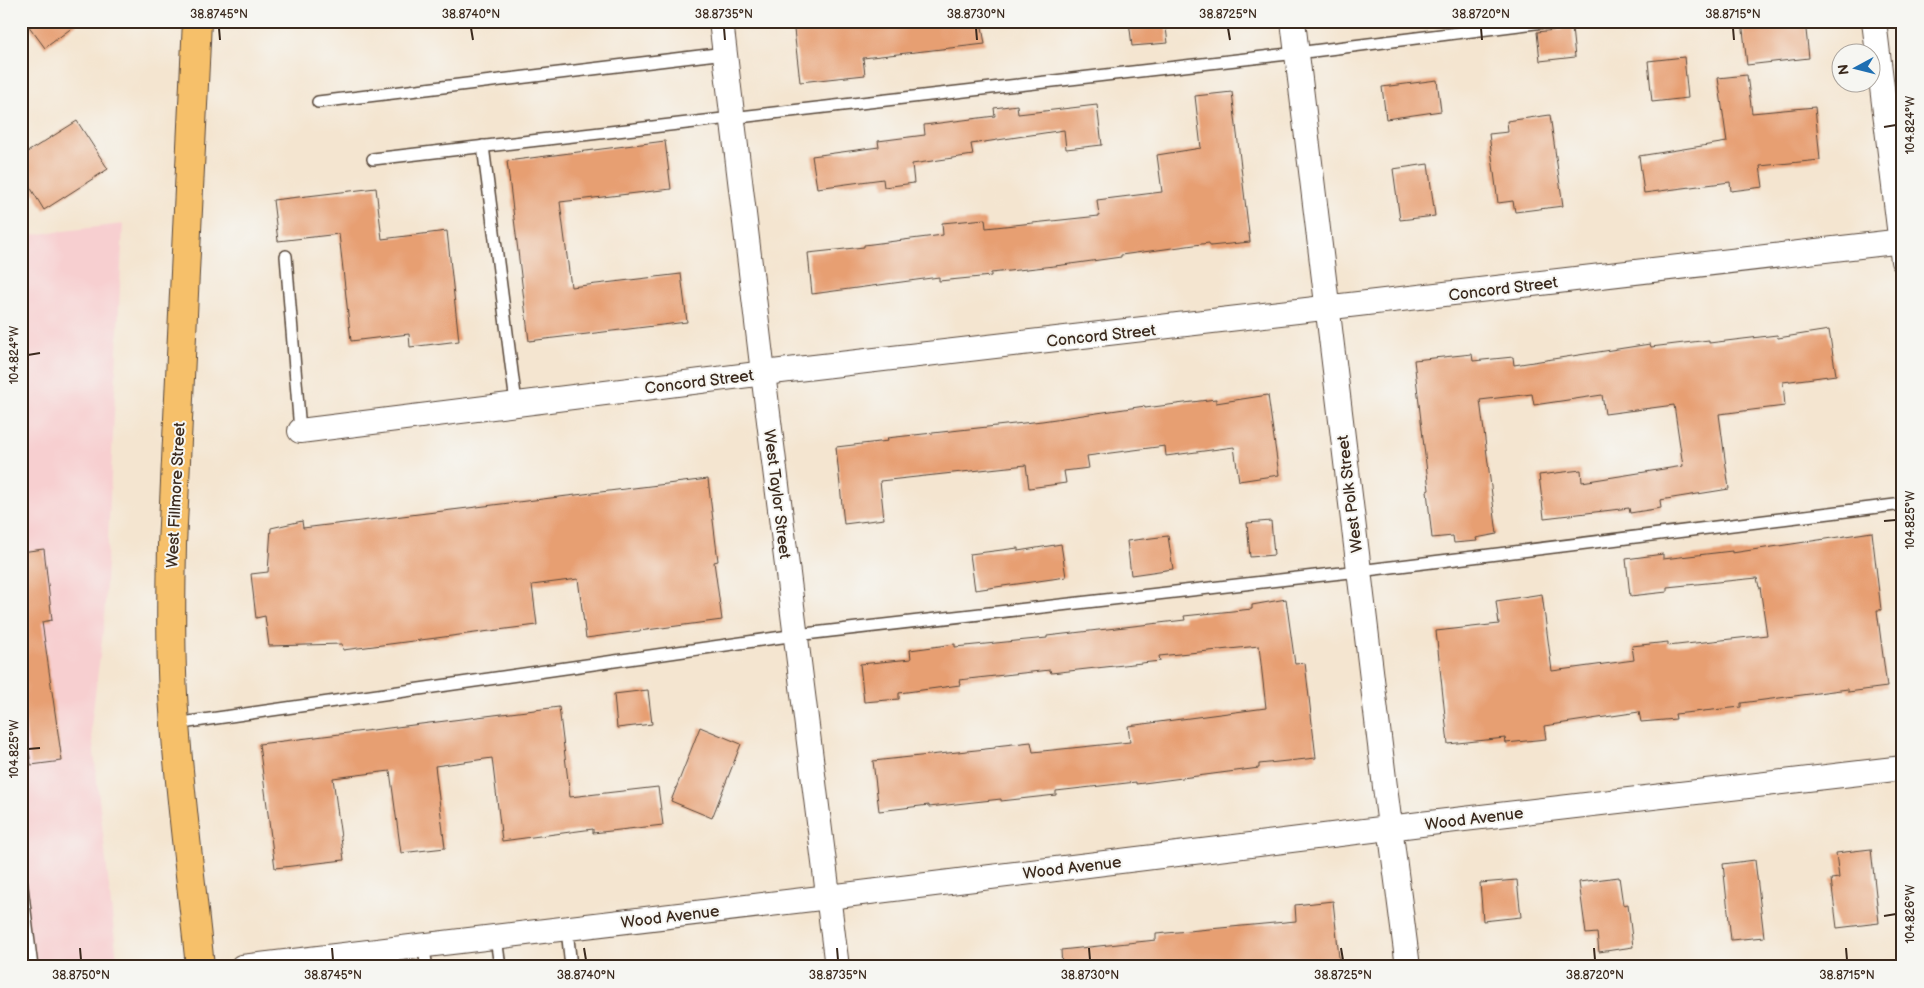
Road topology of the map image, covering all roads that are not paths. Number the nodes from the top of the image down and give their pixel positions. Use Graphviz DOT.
graph roads {
  1 [pos="197,21"];
  2 [pos="721,21"];
  3 [pos="1293,21"];
  4 [pos="1552,21"];
  5 [pos="1874,21"];
  6 [pos="725,53"];
  7 [pos="1297,53"];
  8 [pos="318,102"];
  9 [pos="733,117"];
  10 [pos="483,146"];
  11 [pos="373,159"];
  12 [pos="1902,248"];
  13 [pos="286,256"];
  14 [pos="1327,309"];
  15 [pos="763,373"];
  16 [pos="516,403"];
  17 [pos="300,431"];
  18 [pos="1903,504"];
  19 [pos="1359,571"];
  20 [pos="796,635"];
  21 [pos="175,724"];
  22 [pos="1903,768"];
  23 [pos="1390,828"];
  24 [pos="21,878"];
  25 [pos="829,897"];
  26 [pos="567,929"];
  27 [pos="496,938"];
  28 [pos="425,956"];
  29 [pos="344,961"];
  30 [pos="32,967"];
  31 [pos="200,967"];
  32 [pos="242,967"];
  33 [pos="500,967"];
  34 [pos="571,967"];
  35 [pos="837,967"];
  36 [pos="1408,967"];
  1 -- 21 [label="main road, West Fillmore Street"];
  2 -- 6 [label="street, West Taylor Street"];
  3 -- 7 [label="street, West Polk Street"];
  4 -- 7 [label="lane"];
  5 -- 12 [label="street"];
  6 -- 8 [label="lane"];
  6 -- 9 [label="street, West Taylor Street"];
  7 -- 9 [label="lane"];
  7 -- 14 [label="street, West Polk Street"];
  9 -- 10 [label="lane"];
  9 -- 15 [label="street, West Taylor Street"];
  10 -- 11 [label="lane"];
  10 -- 16 [label="lane"];
  12 -- 14 [label="street, Concord Street"];
  13 -- 17 [label="lane"];
  14 -- 15 [label="street, Concord Street"];
  14 -- 19 [label="street, West Polk Street"];
  15 -- 16 [label="street, Concord Street"];
  15 -- 20 [label="street, West Taylor Street"];
  16 -- 17 [label="street, Concord Street"];
  18 -- 19 [label="lane"];
  19 -- 20 [label="lane"];
  19 -- 23 [label="street, West Polk Street"];
  20 -- 21 [label="lane"];
  20 -- 25 [label="street, West Taylor Street"];
  21 -- 31 [label="main road, West Fillmore Street"];
  22 -- 23 [label="street, Wood Avenue"];
  23 -- 25 [label="street, Wood Avenue"];
  23 -- 36 [label="street, West Polk Street"];
  24 -- 30 [label="lane"];
  25 -- 26 [label="street, Wood Avenue"];
  25 -- 35 [label="street, West Taylor Street"];
  26 -- 27 [label="street, Wood Avenue"];
  26 -- 34 [label="lane"];
  27 -- 28 [label="street, Wood Avenue"];
  27 -- 33 [label="lane"];
  28 -- 29 [label="street, Wood Avenue"];
  29 -- 32 [label="street, Wood Avenue"];
}
